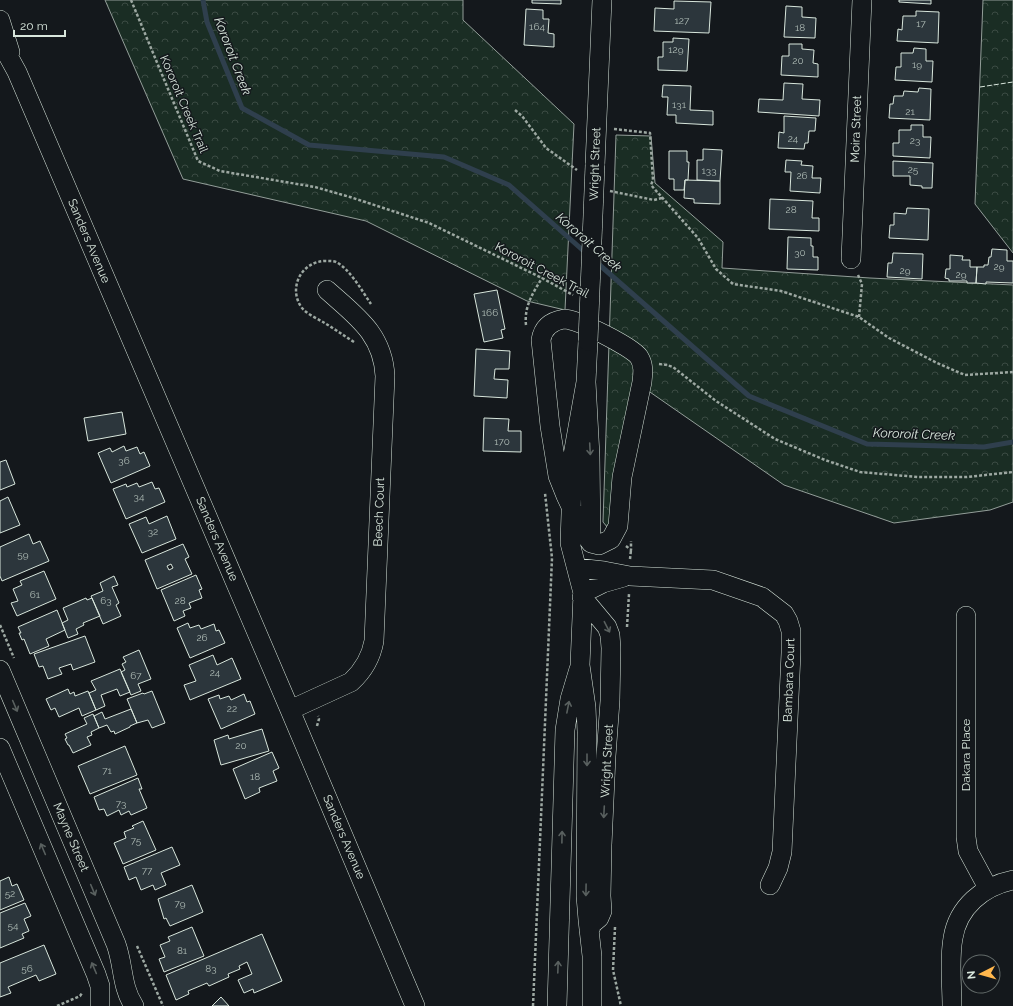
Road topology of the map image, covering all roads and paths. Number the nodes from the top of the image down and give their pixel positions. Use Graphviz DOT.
graph roads {
  1 [pos="131,0"];
  2 [pos="602,0"];
  3 [pos="862,0"];
  4 [pos="0,20"];
  5 [pos="0,40"];
  6 [pos="16,72"];
  7 [pos="597,128"];
  8 [pos="851,259"];
  9 [pos="542,278"];
  10 [pos="327,290"];
  11 [pos="575,296"];
  12 [pos="859,317"];
  13 [pos="527,327"];
  14 [pos="656,359"];
  15 [pos="1013,372"];
  16 [pos="586,382"];
  17 [pos="1013,472"];
  18 [pos="544,486"];
  19 [pos="572,508"];
  20 [pos="591,543"];
  21 [pos="584,569"];
  22 [pos="630,576"];
  23 [pos="582,595"];
  24 [pos="966,616"];
  25 [pos="580,665"];
  26 [pos="0,670"];
  27 [pos="290,710"];
  28 [pos="0,748"];
  29 [pos="1013,880"];
  30 [pos="770,885"];
  31 [pos="988,888"];
  32 [pos="589,930"];
  33 [pos="100,1006"];
  34 [pos="134,1006"];
  35 [pos="415,1006"];
  36 [pos="533,1006"];
  37 [pos="557,1006"];
  38 [pos="592,1006"];
  39 [pos="952,1006"];
  1 -- 9 [label="path, Kororoit Creek Trail"];
  2 -- 7 [label="street, Wright Street"];
  3 -- 8 [label="street, Moira Street"];
  4 -- 6 [label="street, Sanders Avenue"];
  5 -- 6 [label="street, Sanders Avenue"];
  6 -- 27 [label="street, Sanders Avenue"];
  7 -- 12 [label="path"];
  7 -- 16 [label="street, Wright Street, bridge"];
  8 -- 12 [label="path"];
  9 -- 11 [label="path, Kororoit Creek Trail"];
  9 -- 13 [label="path"];
  10 -- 27 [label="street, Beech Court"];
  12 -- 15 [label="path"];
  14 -- 17 [label="path"];
  16 -- 19 [label="street, Wright Street"];
  16 -- 20 [label="street, Wright Street, one-way"];
  18 -- 36 [label="path"];
  19 -- 20 [label="street"];
  19 -- 20 [label="street, Wright Street"];
  19 -- 21 [label="street, Wright Street"];
  20 -- 21 [label="street, Wright Street"];
  21 -- 22 [label="street, Bambara Court"];
  21 -- 23 [label="street, Wright Street"];
  22 -- 23 [label="street, Bambara Court"];
  22 -- 30 [label="street, Bambara Court"];
  23 -- 25 [label="street, Wright Street"];
  23 -- 32 [label="street, Wright Street, one-way"];
  24 -- 31 [label="street, Dakara Place"];
  25 -- 32 [label="street, Wright Street, one-way"];
  37 -- 25 [label="street, Wright Street, one-way"];
  26 -- 34 [label="street, Mayne Street, one-way"];
  27 -- 35 [label="street, Sanders Avenue"];
  33 -- 28 [label="street, one-way"];
  29 -- 31 [label="street"];
  31 -- 39 [label="street"];
  32 -- 38 [label="street, Wright Street"];
}
